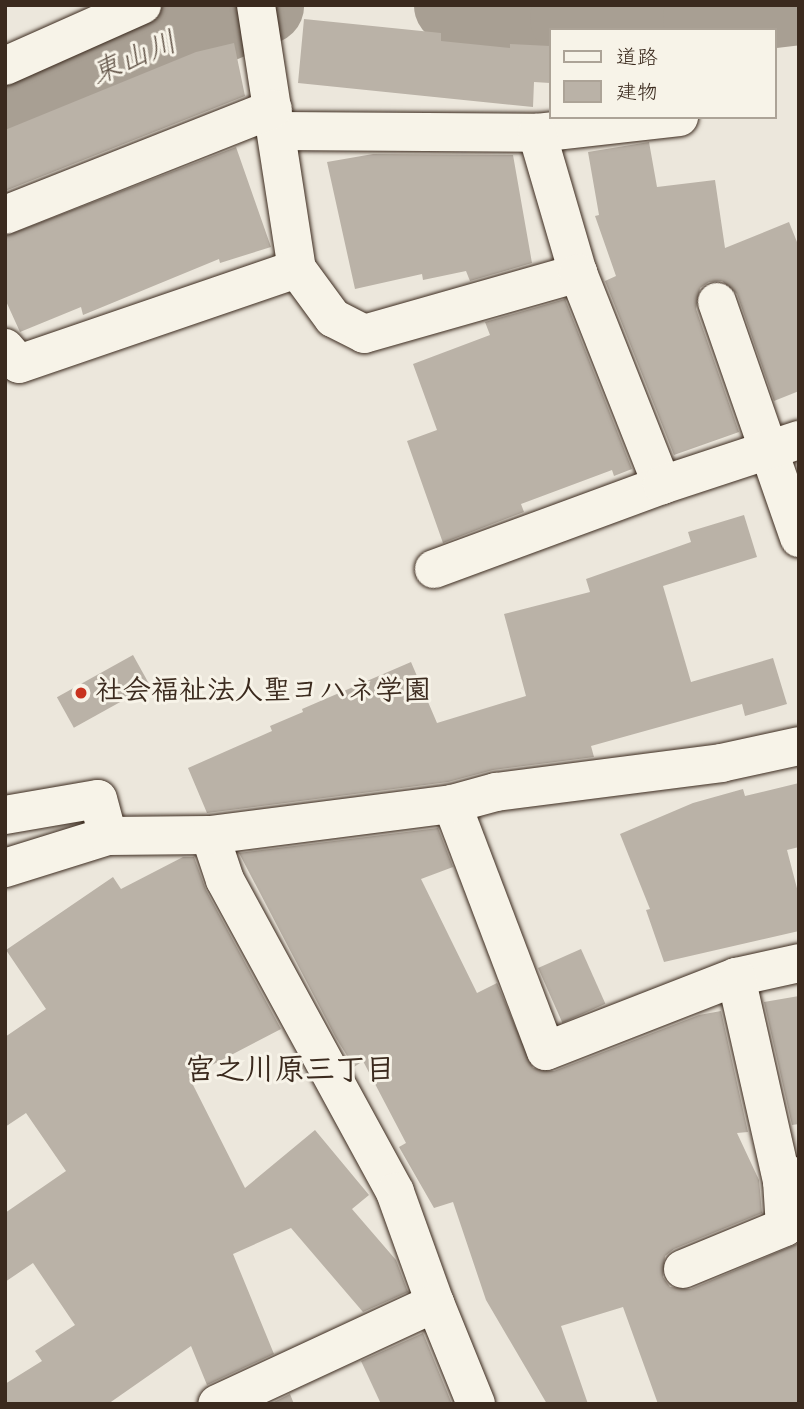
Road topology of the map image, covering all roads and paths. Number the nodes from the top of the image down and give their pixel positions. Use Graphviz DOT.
graph roads {
  1 [pos="142,5"];
  2 [pos="259,17"];
  3 [pos="5,65"];
  4 [pos="661,119"];
  5 [pos="276,120"];
  6 [pos="537,133"];
  7 [pos="5,215"];
  8 [pos="297,269"];
  9 [pos="578,273"];
  10 [pos="717,302"];
  11 [pos="5,348"];
  12 [pos="783,446"];
  13 [pos="662,485"];
  14 [pos="799,538"];
  15 [pos="434,569"];
  16 [pos="799,746"];
  17 [pos="452,804"];
  18 [pos="5,815"];
  19 [pos="210,835"];
  20 [pos="108,836"];
  21 [pos="5,868"];
  22 [pos="799,963"];
  23 [pos="736,977"];
  24 [pos="790,1178"];
  25 [pos="683,1269"];
  26 [pos="435,1303"];
  27 [pos="217,1404"];
  28 [pos="476,1404"];
  1 -- 3 [label="street"];
  2 -- 5 [label="street"];
  4 -- 6 [label="street"];
  5 -- 6 [label="street"];
  5 -- 7 [label="street"];
  5 -- 8 [label="street"];
  6 -- 9 [label="street"];
  8 -- 9 [label="street"];
  8 -- 11 [label="street"];
  9 -- 13 [label="street"];
  10 -- 12 [label="street"];
  12 -- 13 [label="street"];
  12 -- 14 [label="street"];
  13 -- 15 [label="street"];
  16 -- 17 [label="street"];
  17 -- 19 [label="street"];
  17 -- 23 [label="street"];
  18 -- 20 [label="street"];
  19 -- 20 [label="street"];
  19 -- 26 [label="street"];
  20 -- 21 [label="street"];
  22 -- 23 [label="street"];
  23 -- 24 [label="street"];
  24 -- 25 [label="street"];
  26 -- 27 [label="street"];
  26 -- 28 [label="street"];
}
